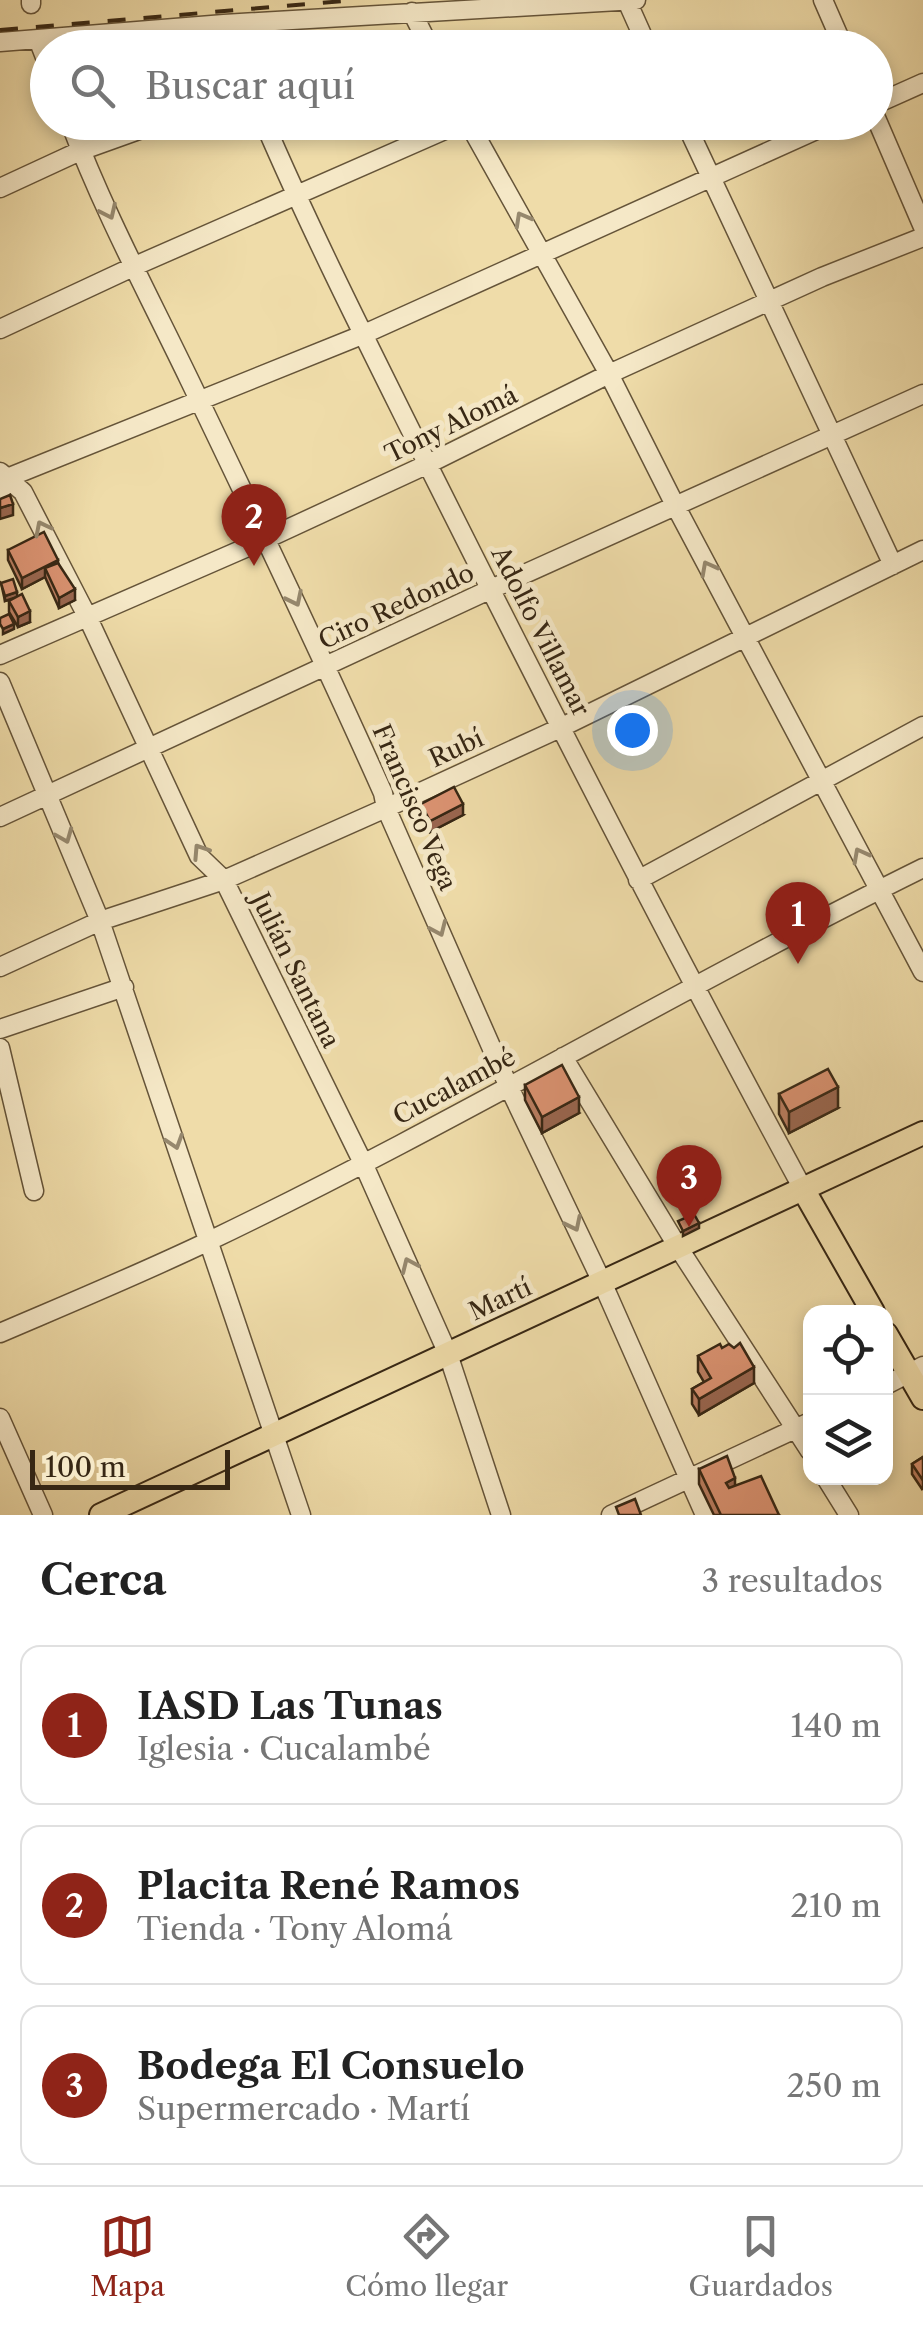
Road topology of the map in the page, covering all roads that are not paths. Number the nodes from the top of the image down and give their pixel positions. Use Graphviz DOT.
graph roads {
  1 [pos="636,0"];
  2 [pos="823,0"];
  3 [pos="626,1"];
  4 [pos="412,12"];
  5 [pos="224,24"];
  6 [pos="154,30"];
  7 [pos="226,30"];
  8 [pos="421,30"];
  9 [pos="635,30"];
  10 [pos="836,30"];
  11 [pos="30,40"];
  12 [pos="0,42"];
  13 [pos="923,83"];
  14 [pos="893,96"];
  15 [pos="76,140"];
  16 [pos="109,140"];
  17 [pos="272,140"];
  18 [pos="424,140"];
  19 [pos="476,140"];
  20 [pos="694,140"];
  21 [pos="795,140"];
  22 [pos="885,140"];
  23 [pos="80,150"];
  24 [pos="713,178"];
  25 [pos="0,188"];
  26 [pos="296,195"];
  27 [pos="923,227"];
  28 [pos="923,237"];
  29 [pos="542,255"];
  30 [pos="134,266"];
  31 [pos="771,302"];
  32 [pos="0,328"];
  33 [pos="362,335"];
  34 [pos="609,374"];
  35 [pos="923,394"];
  36 [pos="200,402"];
  37 [pos="833,435"];
  38 [pos="428,464"];
  39 [pos="2,481"];
  40 [pos="674,506"];
  41 [pos="266,539"];
  42 [pos="923,550"];
  43 [pos="892,566"];
  44 [pos="489,590"];
  45 [pos="87,616"];
  46 [pos="745,637"];
  47 [pos="0,655"];
  48 [pos="327,666"];
  49 [pos="0,682"];
  50 [pos="923,726"];
  51 [pos="560,728"];
  52 [pos="149,748"];
  53 [pos="821,780"];
  54 [pos="48,794"];
  55 [pos="386,808"];
  56 [pos="0,817"];
  57 [pos="923,868"];
  58 [pos="224,880"];
  59 [pos="638,880"];
  60 [pos="878,890"];
  61 [pos="100,921"];
  62 [pos="0,967"];
  63 [pos="923,972"];
  64 [pos="694,986"];
  65 [pos="124,987"];
  66 [pos="0,1029"];
  67 [pos="0,1048"];
  68 [pos="563,1057"];
  69 [pos="508,1086"];
  70 [pos="923,1133"];
  71 [pos="363,1163"];
  72 [pos="803,1189"];
  73 [pos="34,1191"];
  74 [pos="208,1241"];
  75 [pos="678,1247"];
  76 [pos="602,1282"];
  77 [pos="869,1305"];
  78 [pos="0,1333"];
  79 [pos="893,1343"];
  80 [pos="448,1354"];
  81 [pos="915,1370"];
  82 [pos="923,1398"];
  83 [pos="0,1418"];
  84 [pos="803,1425"];
  85 [pos="803,1426"];
  86 [pos="272,1434"];
  87 [pos="690,1480"];
  88 [pos="830,1485"];
  89 [pos="43,1515"];
  90 [pos="101,1515"];
  91 [pos="300,1515"];
  92 [pos="501,1515"];
  93 [pos="610,1515"];
  94 [pos="706,1515"];
  95 [pos="849,1515"];
  1 -- 3 [label="street"];
  2 -- 10 [label="street"];
  3 -- 4 [label="street"];
  3 -- 9 [label="street"];
  4 -- 5 [label="street"];
  4 -- 8 [label="street"];
  5 -- 6 [label="street"];
  5 -- 7 [label="street"];
  11 -- 12 [label="street"];
  13 -- 14 [label="street"];
  15 -- 23 [label="street, Francisco Vega"];
  16 -- 23 [label="street"];
  17 -- 26 [label="street, Adolfo Villamar"];
  18 -- 26 [label="street"];
  29 -- 19 [label="street, one-way"];
  20 -- 24 [label="street"];
  21 -- 24 [label="street"];
  22 -- 27 [label="street"];
  23 -- 25 [label="street"];
  23 -- 30 [label="street, Francisco Vega, one-way"];
  24 -- 29 [label="street"];
  24 -- 31 [label="street"];
  26 -- 30 [label="street"];
  26 -- 33 [label="street, Adolfo Villamar"];
  28 -- 31 [label="street, Tony Alomá"];
  29 -- 33 [label="street"];
  29 -- 34 [label="street"];
  30 -- 32 [label="street"];
  30 -- 36 [label="street, Francisco Vega"];
  31 -- 34 [label="street, Tony Alomá"];
  31 -- 37 [label="street"];
  33 -- 36 [label="street"];
  33 -- 38 [label="street, Adolfo Villamar"];
  34 -- 38 [label="street, Tony Alomá"];
  34 -- 40 [label="street"];
  35 -- 37 [label="street, Ciro Redondo"];
  36 -- 39 [label="street"];
  36 -- 41 [label="street, Francisco Vega"];
  37 -- 40 [label="street, Ciro Redondo"];
  37 -- 43 [label="street"];
  38 -- 41 [label="street, Tony Alomá"];
  38 -- 44 [label="street, Adolfo Villamar"];
  45 -- 39 [label="street, Julián Santana, one-way"];
  40 -- 44 [label="street, Ciro Redondo"];
  46 -- 40 [label="street, one-way"];
  41 -- 45 [label="street, Tony Alomá"];
  41 -- 48 [label="street, Francisco Vega, one-way"];
  42 -- 43 [label="street, Rubí"];
  43 -- 46 [label="street, Rubí"];
  44 -- 48 [label="street, Ciro Redondo"];
  44 -- 51 [label="street, Adolfo Villamar"];
  45 -- 47 [label="street, Tony Alomá"];
  45 -- 52 [label="street, Julián Santana"];
  46 -- 51 [label="street, Rubí"];
  46 -- 53 [label="street"];
  48 -- 52 [label="street, Ciro Redondo"];
  48 -- 55 [label="street, Francisco Vega"];
  49 -- 54 [label="street"];
  50 -- 53 [label="street"];
  51 -- 55 [label="street, Rubí"];
  51 -- 59 [label="street, Adolfo Villamar"];
  52 -- 54 [label="street, Ciro Redondo"];
  58 -- 52 [label="street, Julián Santana, one-way"];
  53 -- 59 [label="street"];
  60 -- 53 [label="street, one-way"];
  54 -- 56 [label="street, Ciro Redondo"];
  54 -- 61 [label="street, one-way"];
  55 -- 58 [label="street, Rubí"];
  55 -- 69 [label="street, Francisco Vega, one-way"];
  57 -- 60 [label="street, Cucalambé"];
  58 -- 61 [label="street, Rubí"];
  58 -- 71 [label="street, Julián Santana"];
  59 -- 64 [label="street, Adolfo Villamar"];
  60 -- 63 [label="street"];
  60 -- 64 [label="street, Cucalambé"];
  61 -- 62 [label="street, Rubí"];
  61 -- 65 [label="street"];
  64 -- 68 [label="street, Cucalambé"];
  64 -- 72 [label="street, Adolfo Villamar"];
  65 -- 66 [label="street"];
  65 -- 74 [label="street, one-way"];
  67 -- 73 [label="street"];
  68 -- 69 [label="street, Cucalambé"];
  68 -- 75 [label="street"];
  69 -- 71 [label="street, Cucalambé"];
  69 -- 76 [label="street, Francisco Vega, one-way"];
  70 -- 72 [label="main road, Martí"];
  71 -- 74 [label="street, Cucalambé"];
  80 -- 71 [label="street, Julián Santana, one-way"];
  72 -- 75 [label="main road, Martí"];
  72 -- 77 [label="main road, Adolfo Villamar"];
  74 -- 78 [label="street, Cucalambé"];
  74 -- 86 [label="street"];
  75 -- 76 [label="main road, Martí"];
  75 -- 84 [label="street"];
  76 -- 80 [label="main road, Martí"];
  76 -- 87 [label="street, Francisco Vega"];
  79 -- 81 [label="main road"];
  80 -- 86 [label="main road, Martí"];
  80 -- 92 [label="street, Julián Santana"];
  81 -- 82 [label="main road"];
  83 -- 89 [label="street"];
  85 -- 87 [label="street"];
  86 -- 90 [label="main road, Martí"];
  86 -- 91 [label="street"];
  87 -- 93 [label="street"];
  87 -- 94 [label="street, Francisco Vega"];
  88 -- 95 [label="street"];
}
